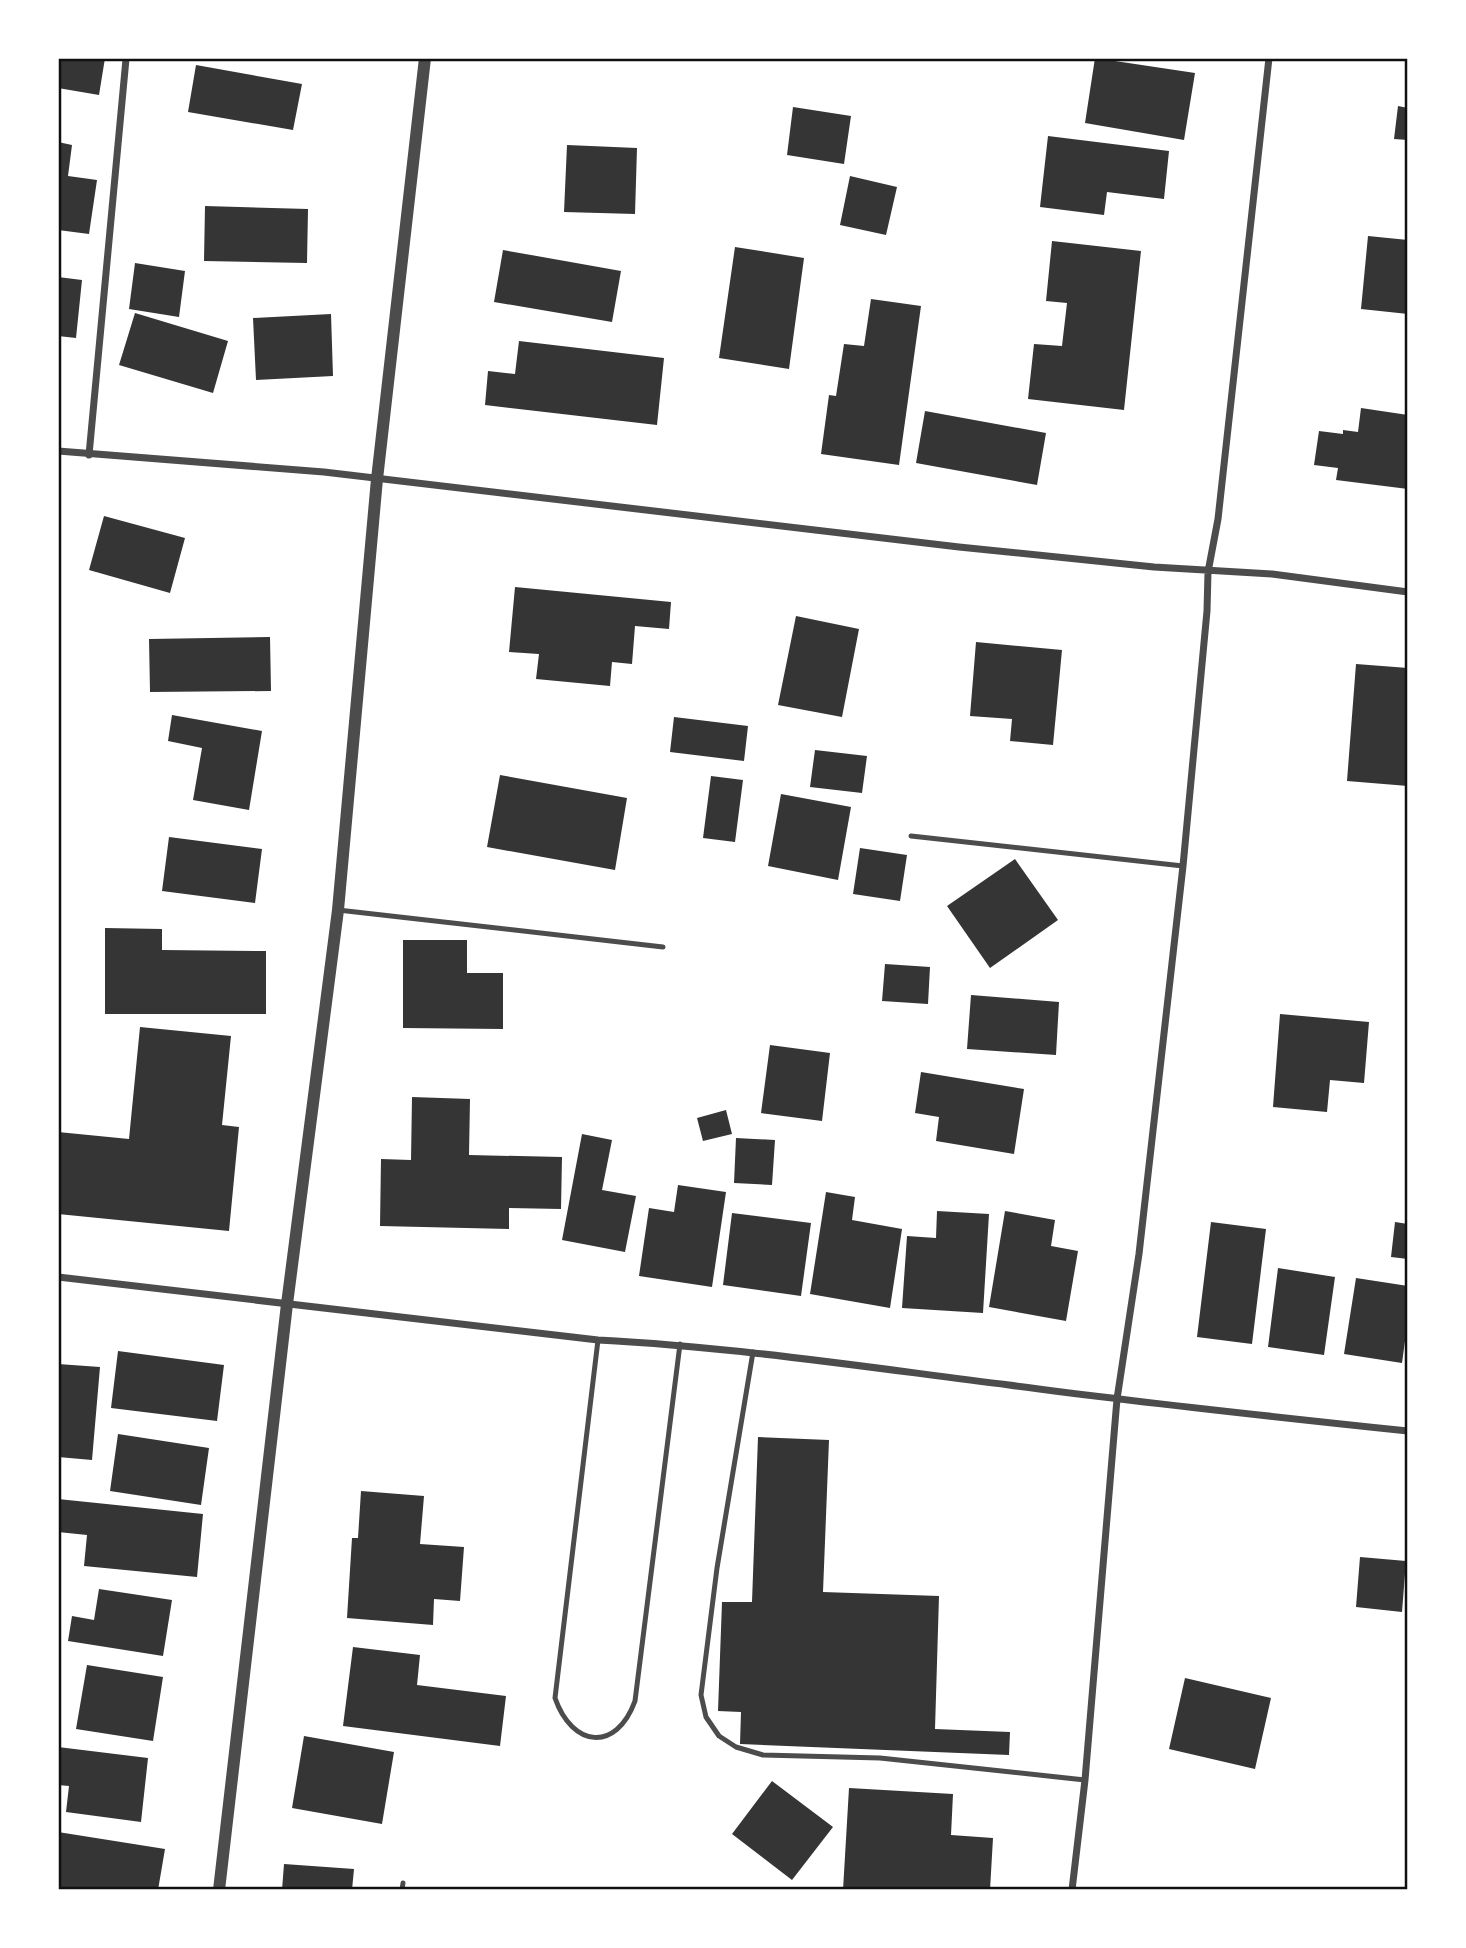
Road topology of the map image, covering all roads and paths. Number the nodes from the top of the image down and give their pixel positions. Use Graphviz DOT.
graph roads {
  1 [pos="425,58"];
  2 [pos="1269,58"];
  3 [pos="126,59"];
  4 [pos="58,451"];
  5 [pos="89,455"];
  6 [pos="377,479"];
  7 [pos="1208,572"];
  8 [pos="1408,593"];
  9 [pos="911,836"];
  10 [pos="1183,866"];
  11 [pos="338,911"];
  12 [pos="663,947"];
  13 [pos="58,1277"];
  14 [pos="287,1304"];
  15 [pos="598,1340"];
  16 [pos="680,1344"];
  17 [pos="753,1352"];
  18 [pos="1117,1399"];
  19 [pos="1408,1432"];
  20 [pos="1085,1780"];
  21 [pos="219,1890"];
  22 [pos="1072,1890"];
  1 -- 6 [label="street"];
  2 -- 7 [label="street"];
  3 -- 5 [label="street"];
  4 -- 5 [label="street"];
  5 -- 6 [label="street"];
  6 -- 7 [label="street"];
  6 -- 11 [label="street"];
  7 -- 8 [label="street"];
  7 -- 10 [label="street"];
  9 -- 10 [label="lane"];
  10 -- 18 [label="street"];
  11 -- 12 [label="lane"];
  11 -- 14 [label="street"];
  13 -- 14 [label="street"];
  14 -- 15 [label="street"];
  14 -- 21 [label="street"];
  15 -- 16 [label="street"];
  15 -- 16 [label="lane"];
  16 -- 17 [label="street"];
  17 -- 18 [label="street"];
  17 -- 20 [label="lane"];
  18 -- 19 [label="street"];
  18 -- 20 [label="street"];
  20 -- 22 [label="street"];
}
